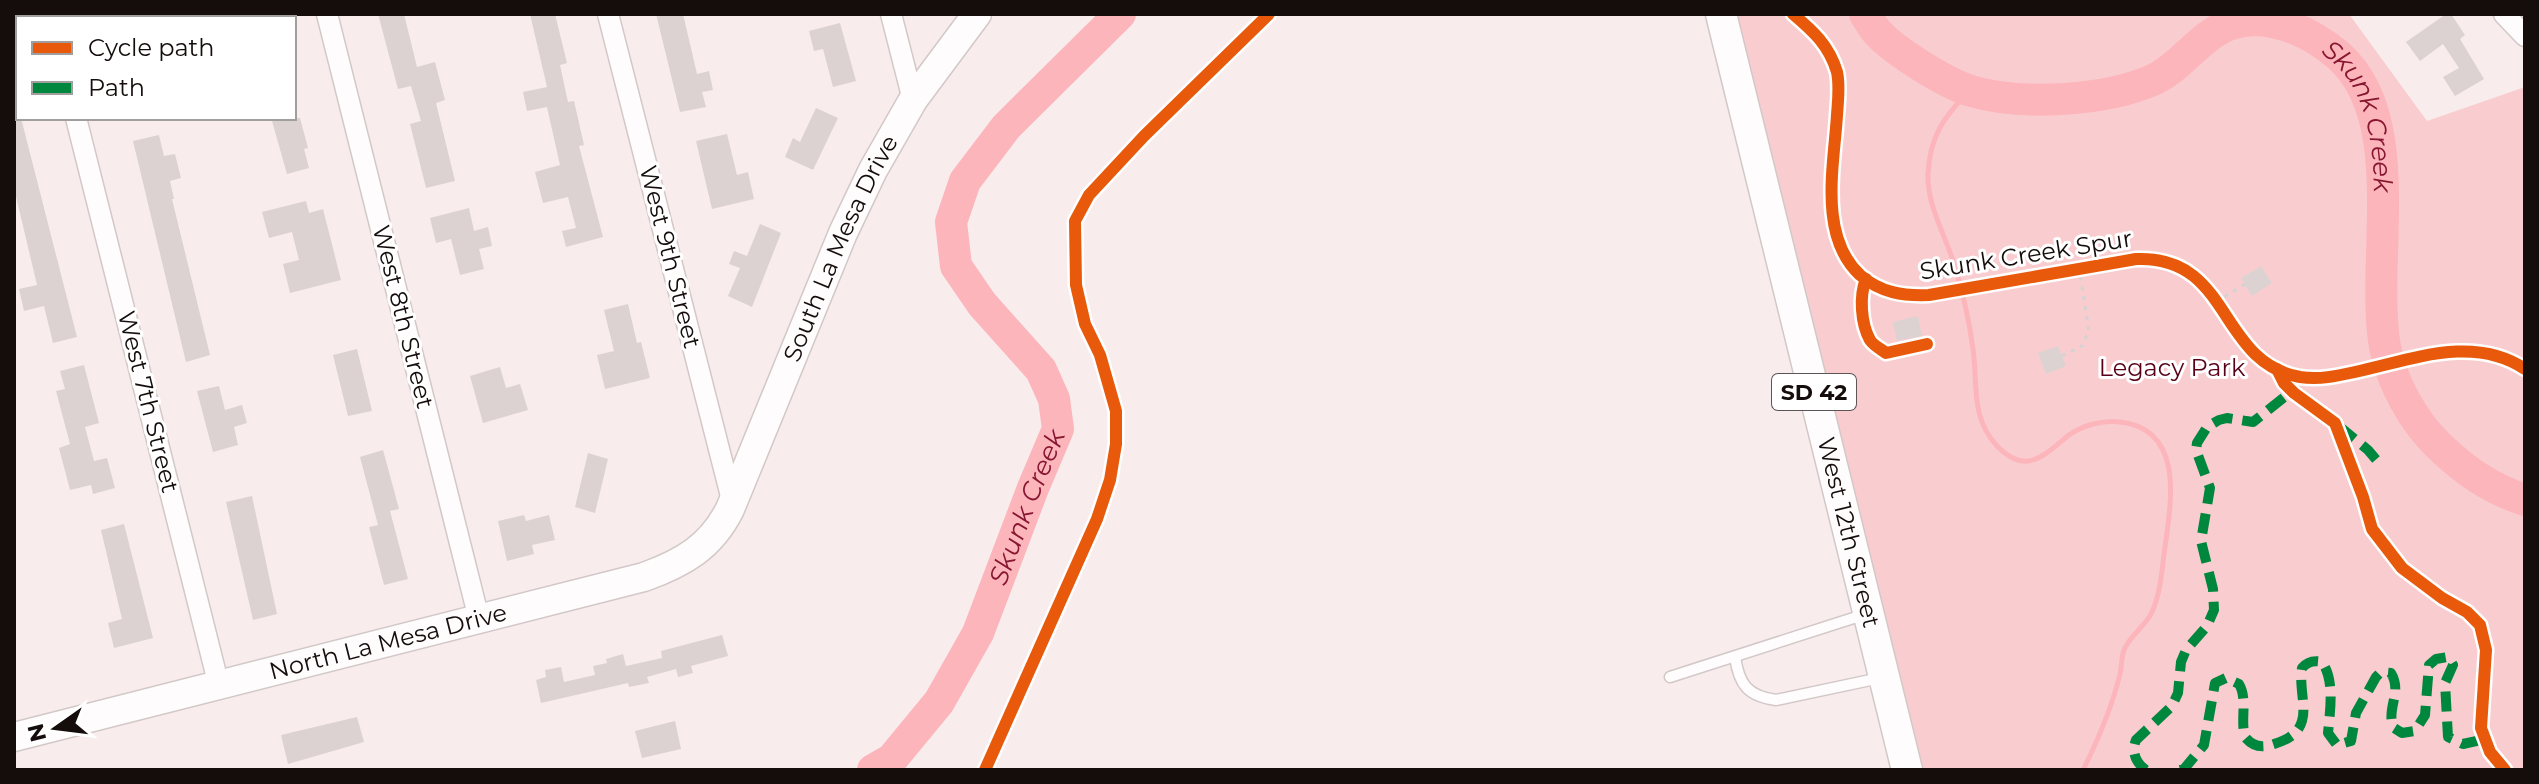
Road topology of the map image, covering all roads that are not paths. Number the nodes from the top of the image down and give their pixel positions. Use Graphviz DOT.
graph roads {
  1 [pos="327,14"];
  2 [pos="608,14"];
  3 [pos="891,14"];
  4 [pos="977,14"];
  5 [pos="1721,14"];
  6 [pos="2504,14"];
  7 [pos="2525,36"];
  8 [pos="913,100"];
  9 [pos="77,120"];
  10 [pos="732,500"];
  11 [pos="1869,613"];
  12 [pos="479,619"];
  13 [pos="1735,657"];
  14 [pos="1670,677"];
  15 [pos="1884,677"];
  16 [pos="219,686"];
  17 [pos="14,737"];
  18 [pos="1907,770"];
  1 -- 12 [label="street, West 8th Street"];
  2 -- 10 [label="street, West 9th Street"];
  3 -- 8 [label="street"];
  4 -- 8 [label="street, South La Mesa Drive"];
  5 -- 11 [label="main road, West 12th Street / SD 42"];
  6 -- 7 [label="street"];
  8 -- 10 [label="street, South La Mesa Drive"];
  9 -- 16 [label="street, West 7th Street"];
  10 -- 12 [label="street, North La Mesa Drive"];
  11 -- 13 [label="lane"];
  11 -- 15 [label="main road, West 12th Street / SD 42"];
  12 -- 16 [label="street, North La Mesa Drive"];
  13 -- 14 [label="lane"];
  13 -- 15 [label="lane"];
  15 -- 18 [label="main road, West 12th Street / SD 42"];
  16 -- 17 [label="street, North La Mesa Drive"];
}
